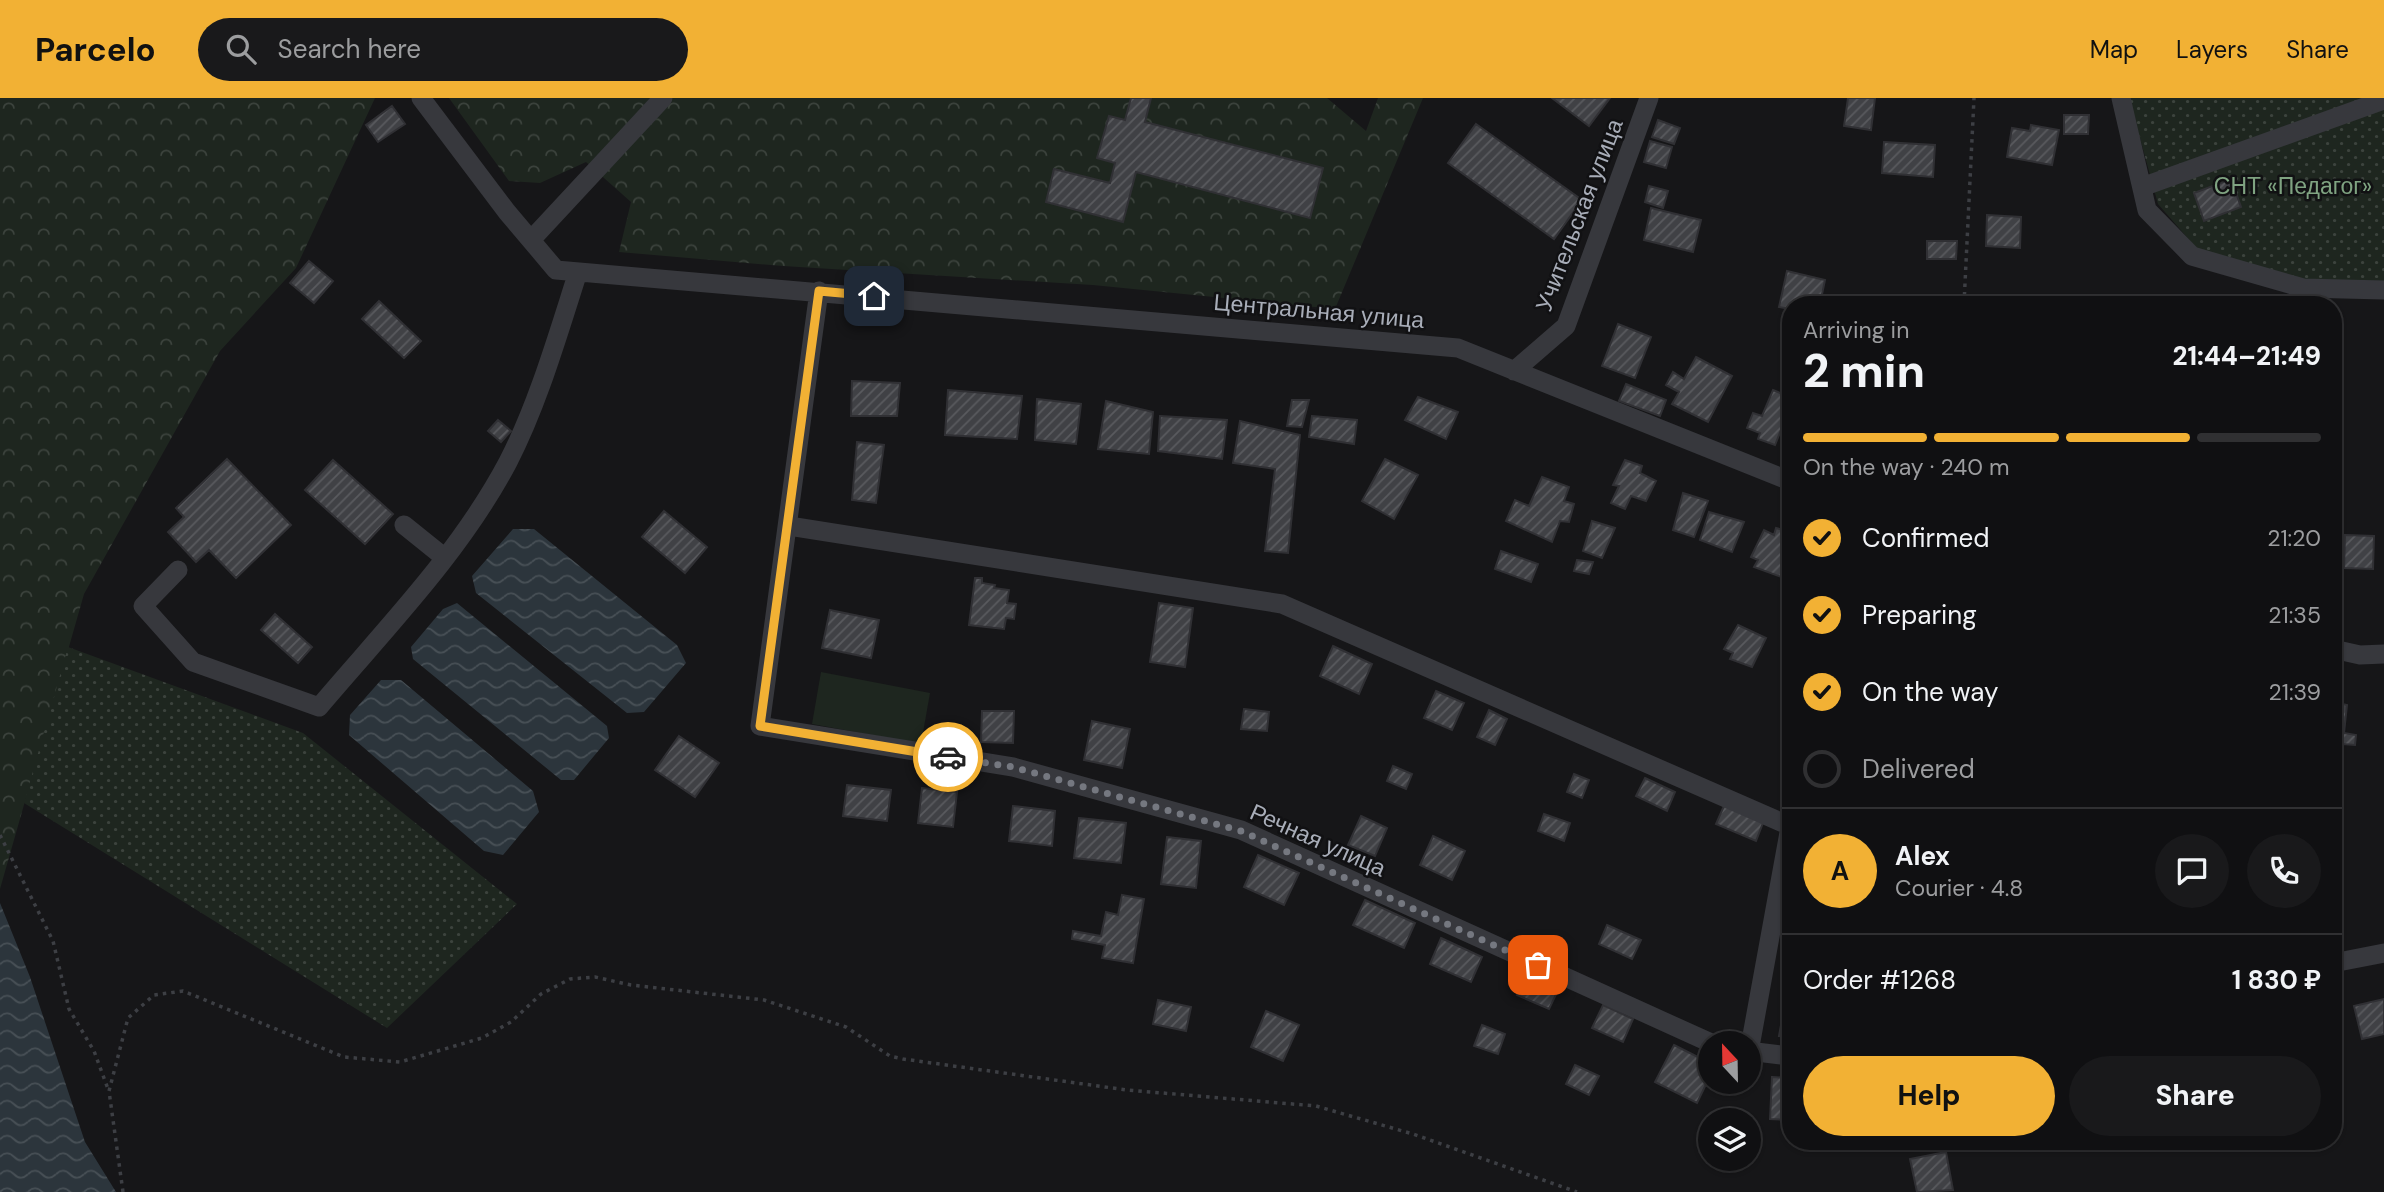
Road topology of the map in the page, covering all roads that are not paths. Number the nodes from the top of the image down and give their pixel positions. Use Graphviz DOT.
graph roads {
  1 [pos="422,98"];
  2 [pos="663,98"];
  3 [pos="1648,98"];
  4 [pos="2122,98"];
  5 [pos="2384,100"];
  6 [pos="2142,187"];
  7 [pos="531,240"];
  8 [pos="578,272"];
  9 [pos="2384,290"];
  10 [pos="819,291"];
  11 [pos="1514,371"];
  12 [pos="1782,478"];
  13 [pos="404,525"];
  14 [pos="789,526"];
  15 [pos="445,558"];
  16 [pos="178,570"];
  17 [pos="2342,651"];
  18 [pos="2384,654"];
  19 [pos="1782,823"];
  20 [pos="1782,870"];
  21 [pos="2384,953"];
  22 [pos="2342,961"];
  23 [pos="1753,1031"];
  24 [pos="1698,1037"];
  25 [pos="1761,1052"];
  26 [pos="1782,1055"];
  1 -- 7 [label="street, Центральная улица"];
  2 -- 7 [label="street"];
  3 -- 11 [label="street, Учительская улица"];
  4 -- 6 [label="street"];
  5 -- 6 [label="street"];
  6 -- 9 [label="street"];
  7 -- 8 [label="street, Центральная улица"];
  8 -- 10 [label="street, Центральная улица"];
  8 -- 15 [label="street"];
  10 -- 11 [label="street, Центральная улица"];
  10 -- 14 [label="street"];
  11 -- 12 [label="street, Центральная улица"];
  13 -- 15 [label="street"];
  14 -- 19 [label="street"];
  14 -- 24 [label="street, Речная улица"];
  15 -- 16 [label="street"];
  17 -- 18 [label="street"];
  20 -- 23 [label="street"];
  21 -- 22 [label="street"];
  25 -- 26 [label="street"];
}
